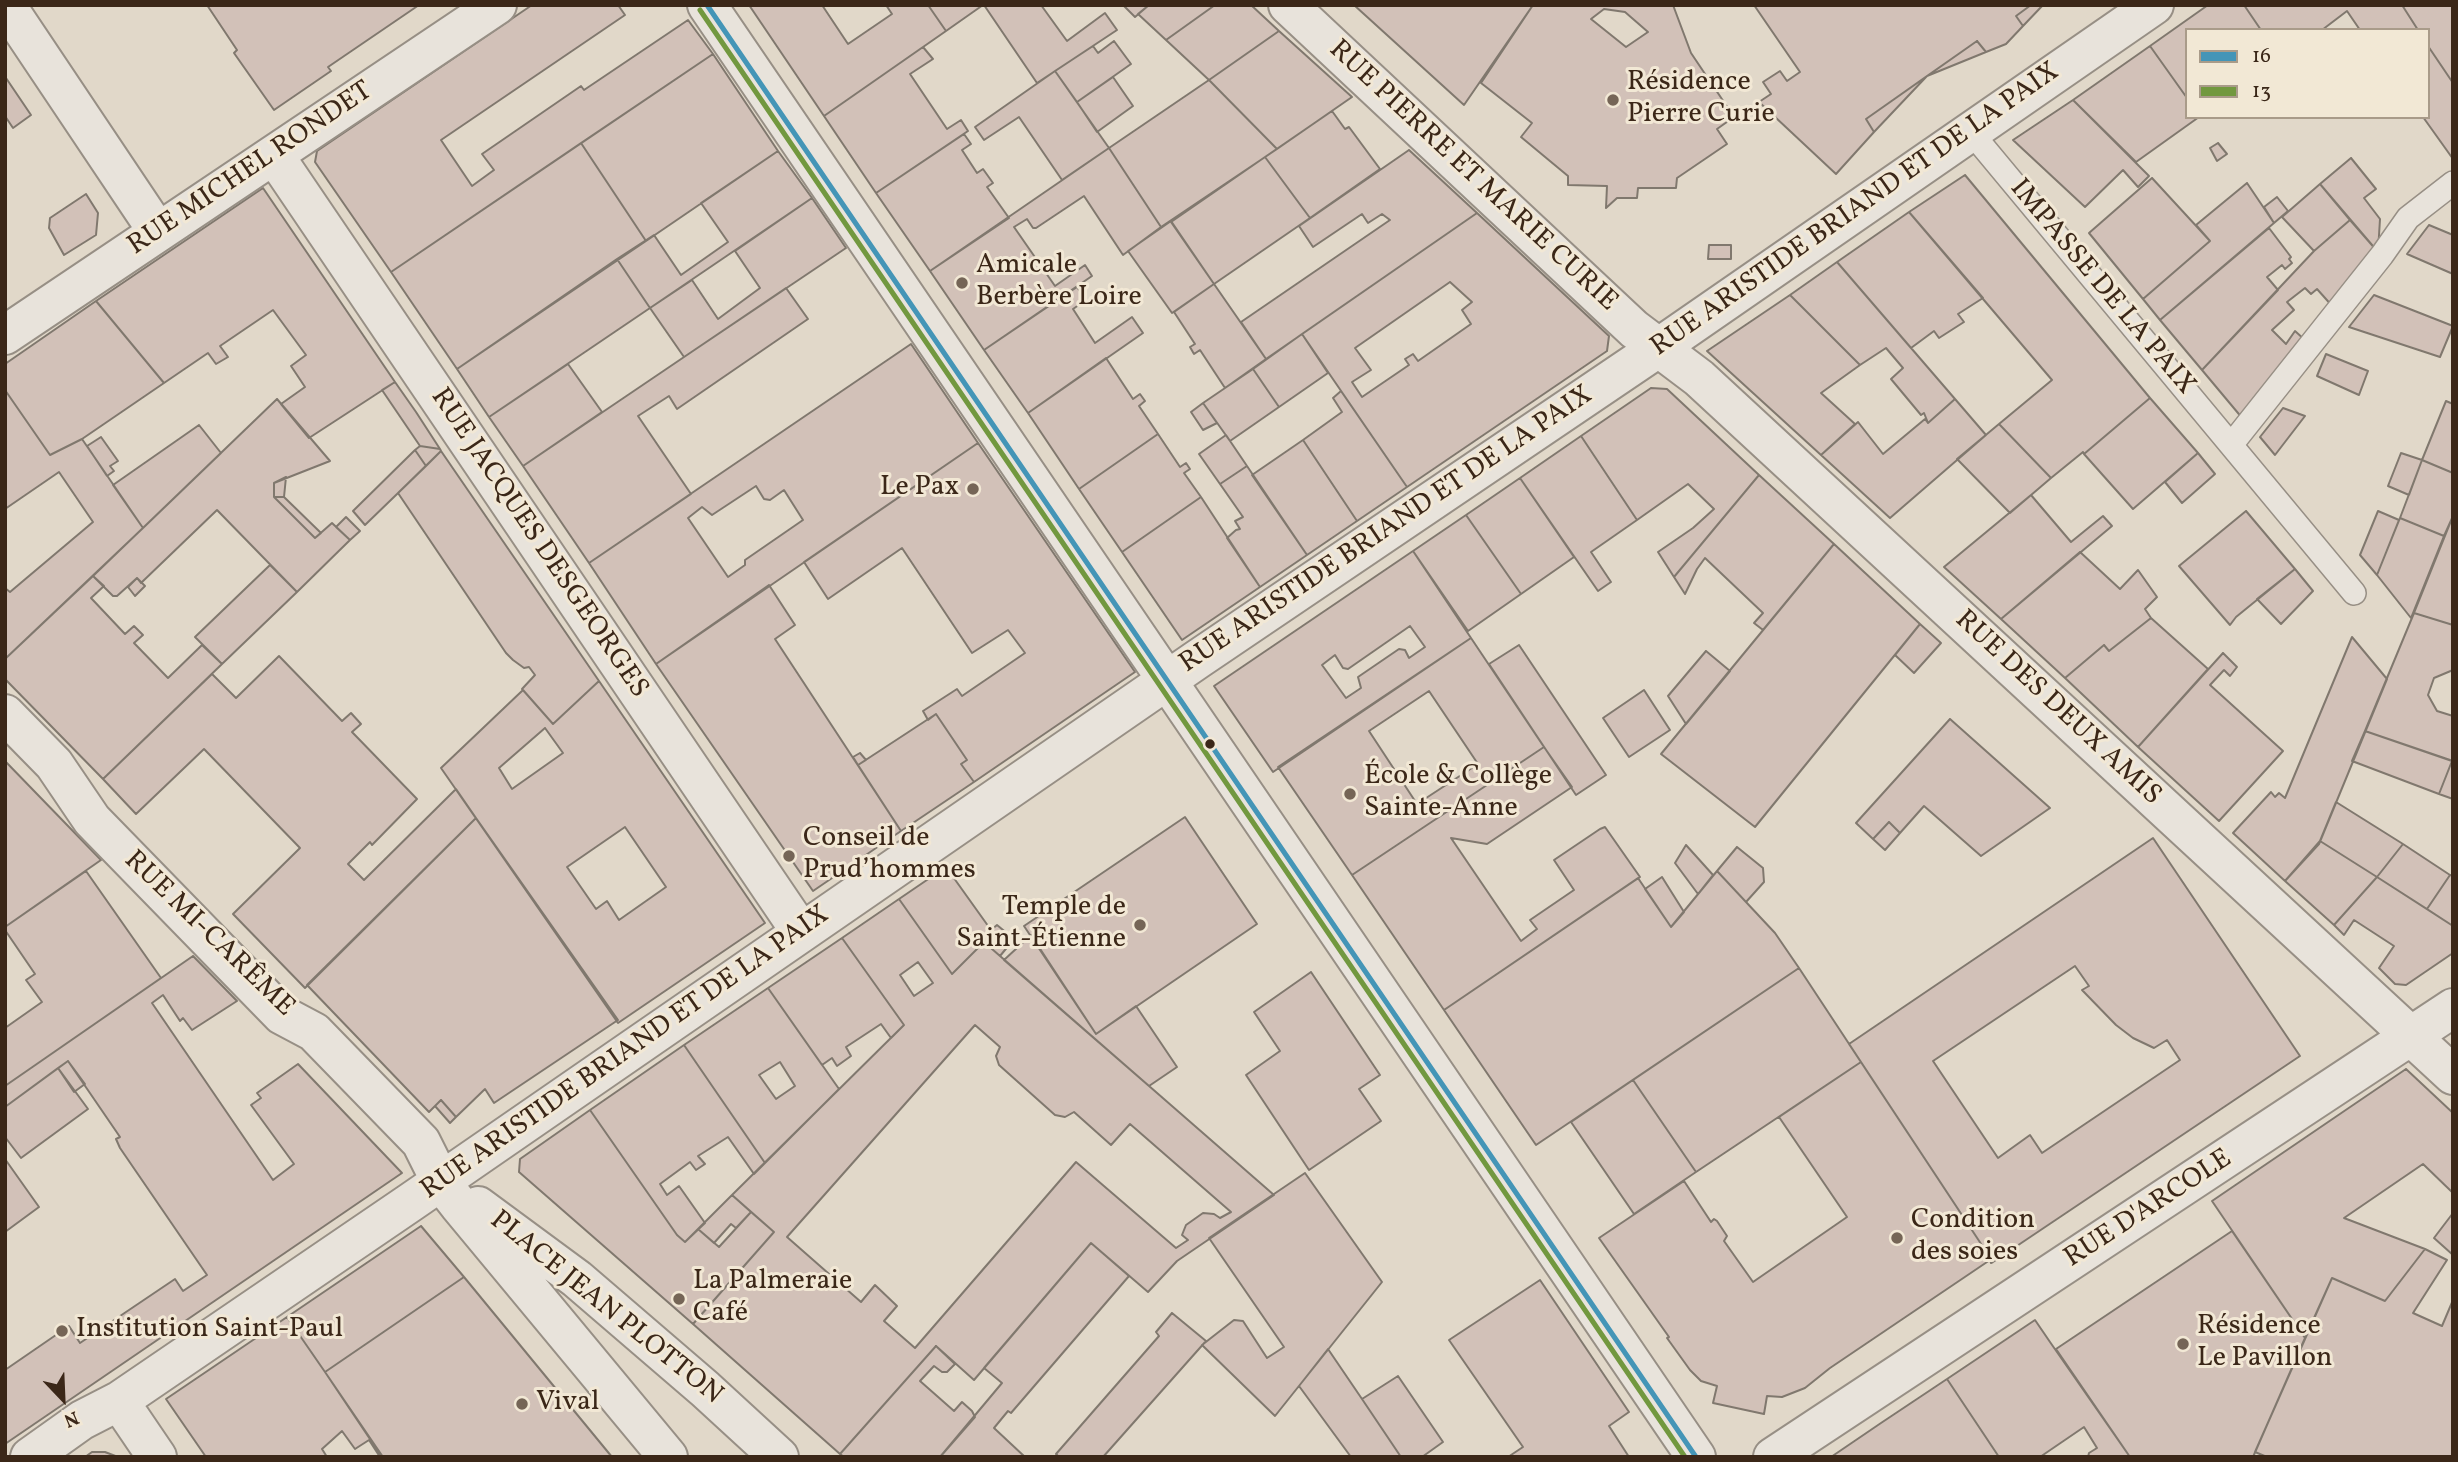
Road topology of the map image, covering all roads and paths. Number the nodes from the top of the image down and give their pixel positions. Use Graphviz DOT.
graph roads {
  1 [pos="6,5"];
  2 [pos="497,5"];
  3 [pos="707,5"];
  4 [pos="1288,5"];
  5 [pos="2154,5"];
  6 [pos="1970,131"];
  7 [pos="274,155"];
  8 [pos="2453,183"];
  9 [pos="158,232"];
  10 [pos="5,335"];
  11 [pos="1658,348"];
  12 [pos="2231,445"];
  13 [pos="2354,593"];
  14 [pos="1168,679"];
  15 [pos="5,714"];
  16 [pos="801,932"];
  17 [pos="2453,1008"];
  18 [pos="2412,1037"];
  19 [pos="2453,1074"];
  20 [pos="441,1182"];
  21 [pos="119,1401"];
  22 [pos="30,1457"];
  23 [pos="157,1457"];
  24 [pos="668,1457"];
  25 [pos="779,1457"];
  26 [pos="1696,1457"];
  27 [pos="1773,1457"];
  1 -- 9 [label="street"];
  2 -- 7 [label="street, RUE MICHEL RONDET"];
  3 -- 14 [label="street"];
  4 -- 11 [label="street, RUE PIERRE ET MARIE CURIE"];
  5 -- 6 [label="street, RUE ARISTIDE BRIAND ET DE LA PAIX"];
  6 -- 11 [label="street, RUE ARISTIDE BRIAND ET DE LA PAIX"];
  6 -- 12 [label="lane, IMPASSE DE LA PAIX"];
  7 -- 9 [label="street, RUE MICHEL RONDET"];
  7 -- 16 [label="street, RUE JACQUES DESGEORGES"];
  8 -- 12 [label="lane"];
  9 -- 10 [label="street, RUE MICHEL RONDET"];
  11 -- 14 [label="street, RUE ARISTIDE BRIAND ET DE LA PAIX"];
  11 -- 18 [label="street, RUE DES DEUX AMIS"];
  12 -- 13 [label="lane, IMPASSE DE LA PAIX"];
  14 -- 16 [label="street, RUE ARISTIDE BRIAND ET DE LA PAIX"];
  14 -- 26 [label="street"];
  15 -- 20 [label="street, RUE MI-CARÊME"];
  16 -- 20 [label="street, RUE ARISTIDE BRIAND ET DE LA PAIX"];
  17 -- 18 [label="street, RUE D'ARCOLE"];
  18 -- 19 [label="street, RUE DES DEUX AMIS"];
  18 -- 27 [label="street, RUE D'ARCOLE"];
  20 -- 21 [label="street, RUE ARISTIDE BRIAND ET DE LA PAIX"];
  20 -- 24 [label="street, PLACE JEAN PLOTTON"];
  20 -- 25 [label="street, PLACE JEAN PLOTTON"];
  21 -- 22 [label="street, RUE ARISTIDE BRIAND ET DE LA PAIX"];
  21 -- 23 [label="street"];
}
